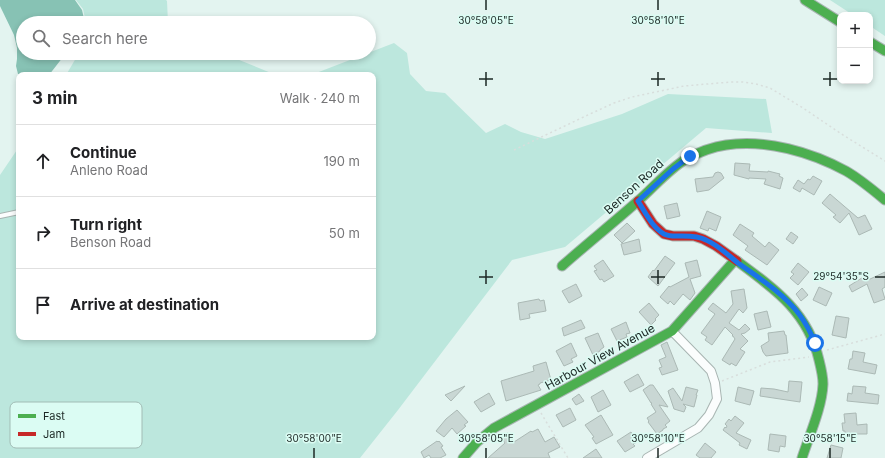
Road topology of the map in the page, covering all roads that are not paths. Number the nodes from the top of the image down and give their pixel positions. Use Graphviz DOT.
graph roads {
  1 [pos="805,0"];
  2 [pos="837,20"];
  3 [pos="873,44"];
  4 [pos="885,51"];
  5 [pos="885,200"];
  6 [pos="638,201"];
  7 [pos="16,213"];
  8 [pos="0,216"];
  9 [pos="735,260"];
  10 [pos="562,266"];
  11 [pos="672,331"];
  12 [pos="463,458"];
  13 [pos="647,458"];
  14 [pos="802,458"];
  1 -- 2 [label="street"];
  3 -- 4 [label="street"];
  5 -- 6 [label="street, Benson Road"];
  6 -- 9 [label="street"];
  6 -- 10 [label="street, Benson Road"];
  7 -- 8 [label="lane"];
  9 -- 11 [label="street, Harbour View Avenue"];
  9 -- 14 [label="street"];
  11 -- 12 [label="street, Harbour View Avenue"];
  11 -- 13 [label="street"];
}
